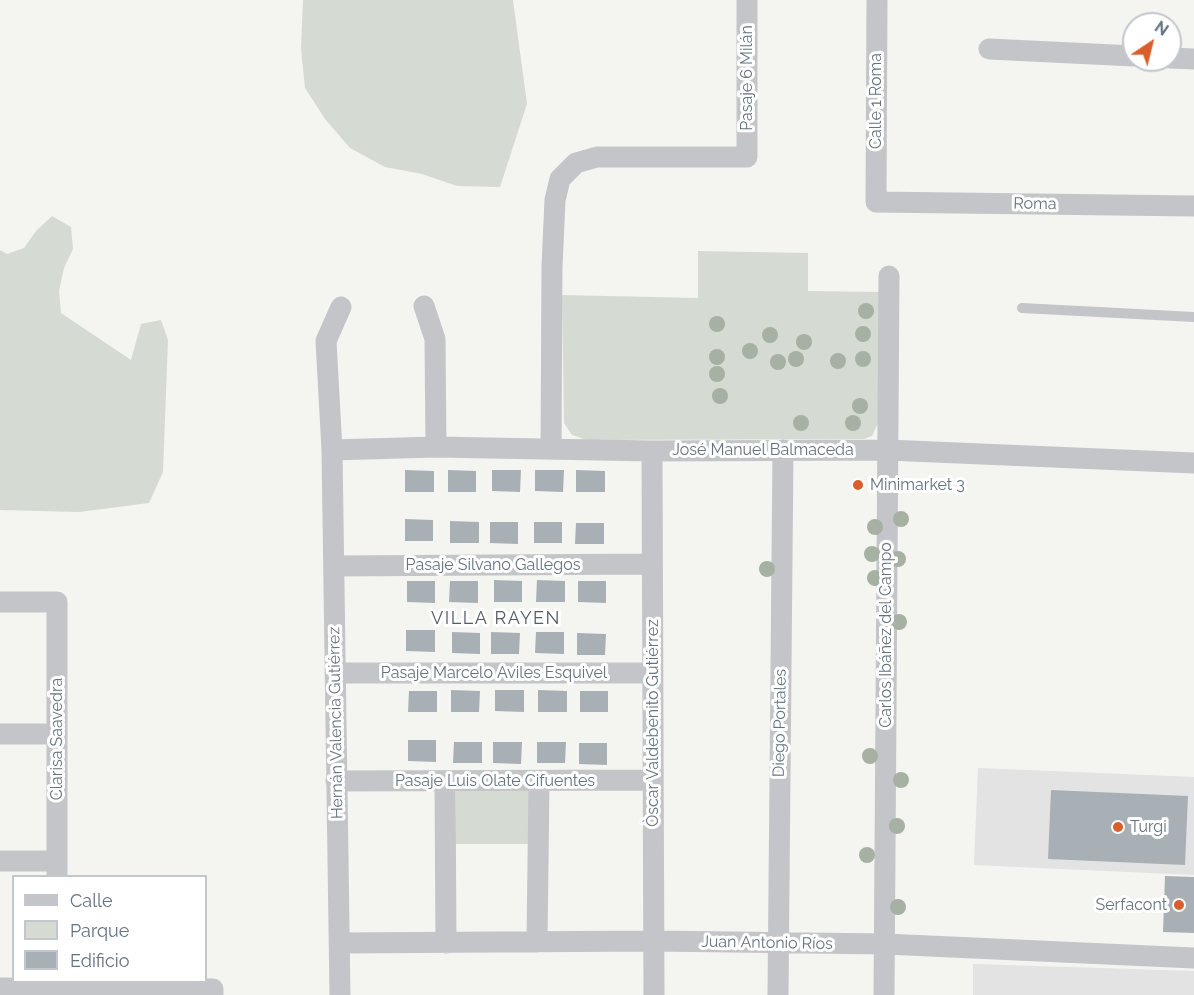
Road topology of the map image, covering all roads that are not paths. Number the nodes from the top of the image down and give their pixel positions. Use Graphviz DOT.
graph roads {
  1 [pos="747,0"];
  2 [pos="877,0"];
  3 [pos="989,49"];
  4 [pos="1122,55"];
  5 [pos="876,202"];
  6 [pos="1194,206"];
  7 [pos="889,276"];
  8 [pos="424,306"];
  9 [pos="341,307"];
  10 [pos="1022,308"];
  11 [pos="1194,317"];
  12 [pos="436,447"];
  13 [pos="552,449"];
  14 [pos="332,450"];
  15 [pos="652,450"];
  16 [pos="783,450"];
  17 [pos="887,450"];
  18 [pos="1194,463"];
  19 [pos="652,564"];
  20 [pos="334,566"];
  21 [pos="0,602"];
  22 [pos="335,673"];
  23 [pos="652,673"];
  24 [pos="0,734"];
  25 [pos="57,734"];
  26 [pos="653,780"];
  27 [pos="445,781"];
  28 [pos="336,782"];
  29 [pos="539,782"];
  30 [pos="0,861"];
  31 [pos="57,869"];
  32 [pos="654,941"];
  33 [pos="537,942"];
  34 [pos="778,942"];
  35 [pos="339,943"];
  36 [pos="446,943"];
  37 [pos="885,944"];
  38 [pos="1194,958"];
  39 [pos="57,985"];
  40 [pos="0,988"];
  41 [pos="213,992"];
  42 [pos="340,995"];
  43 [pos="654,995"];
  44 [pos="778,995"];
  45 [pos="884,995"];
  1 -- 13 [label="street, Pasaje 6 Milán"];
  2 -- 5 [label="street, Calle 1 Roma"];
  3 -- 4 [label="street"];
  5 -- 6 [label="street, Roma"];
  7 -- 17 [label="street, Carlos Ibáñez del Campo"];
  8 -- 12 [label="street"];
  9 -- 14 [label="street, Hernán Valencia Gutiérrez"];
  10 -- 11 [label="lane"];
  12 -- 13 [label="street, José Manuel Balmaceda"];
  12 -- 14 [label="street, José Manuel Balmaceda"];
  13 -- 15 [label="street, José Manuel Balmaceda"];
  14 -- 20 [label="street, Hernán Valencia Gutiérrez"];
  15 -- 16 [label="street, José Manuel Balmaceda"];
  15 -- 19 [label="street, Òscar Valdebenito Gutiérrez"];
  16 -- 17 [label="street, José Manuel Balmaceda"];
  16 -- 34 [label="street, Diego Portales"];
  17 -- 18 [label="street, José Manuel Balmaceda"];
  17 -- 37 [label="street, Carlos Ibáñez del Campo"];
  19 -- 20 [label="street, Pasaje Silvano Gallegos"];
  19 -- 23 [label="street, Òscar Valdebenito Gutiérrez"];
  20 -- 22 [label="street, Hernán Valencia Gutiérrez"];
  21 -- 25 [label="street, Clarisa Saavedra"];
  22 -- 23 [label="street, Pasaje Marcelo Aviles Esquivel"];
  22 -- 28 [label="street, Hernán Valencia Gutiérrez"];
  23 -- 26 [label="street, Òscar Valdebenito Gutiérrez"];
  24 -- 25 [label="street"];
  25 -- 31 [label="street, Clarisa Saavedra"];
  26 -- 29 [label="street, Pasaje Luis Olate Cifuentes"];
  26 -- 32 [label="street, Òscar Valdebenito Gutiérrez"];
  27 -- 28 [label="street, Pasaje Luis Olate Cifuentes"];
  27 -- 29 [label="street, Pasaje Luis Olate Cifuentes"];
  27 -- 36 [label="street"];
  28 -- 35 [label="street, Hernán Valencia Gutiérrez"];
  29 -- 33 [label="street"];
  30 -- 31 [label="street"];
  32 -- 33 [label="street, Juan Antonio Ríos"];
  32 -- 34 [label="street, Juan Antonio Ríos"];
  32 -- 43 [label="street, Òscar Valdebenito Gutiérrez"];
  33 -- 36 [label="street, Juan Antonio Ríos"];
  34 -- 37 [label="street, Juan Antonio Ríos"];
  34 -- 44 [label="street, Diego Portales"];
  35 -- 36 [label="street, Juan Antonio Ríos"];
  35 -- 42 [label="street, Hernán Valencia Gutiérrez"];
  37 -- 38 [label="street, Juan Antonio Ríos"];
  37 -- 45 [label="street, Carlos Ibáñez del Campo"];
  39 -- 40 [label="street"];
  39 -- 41 [label="street"];
}
